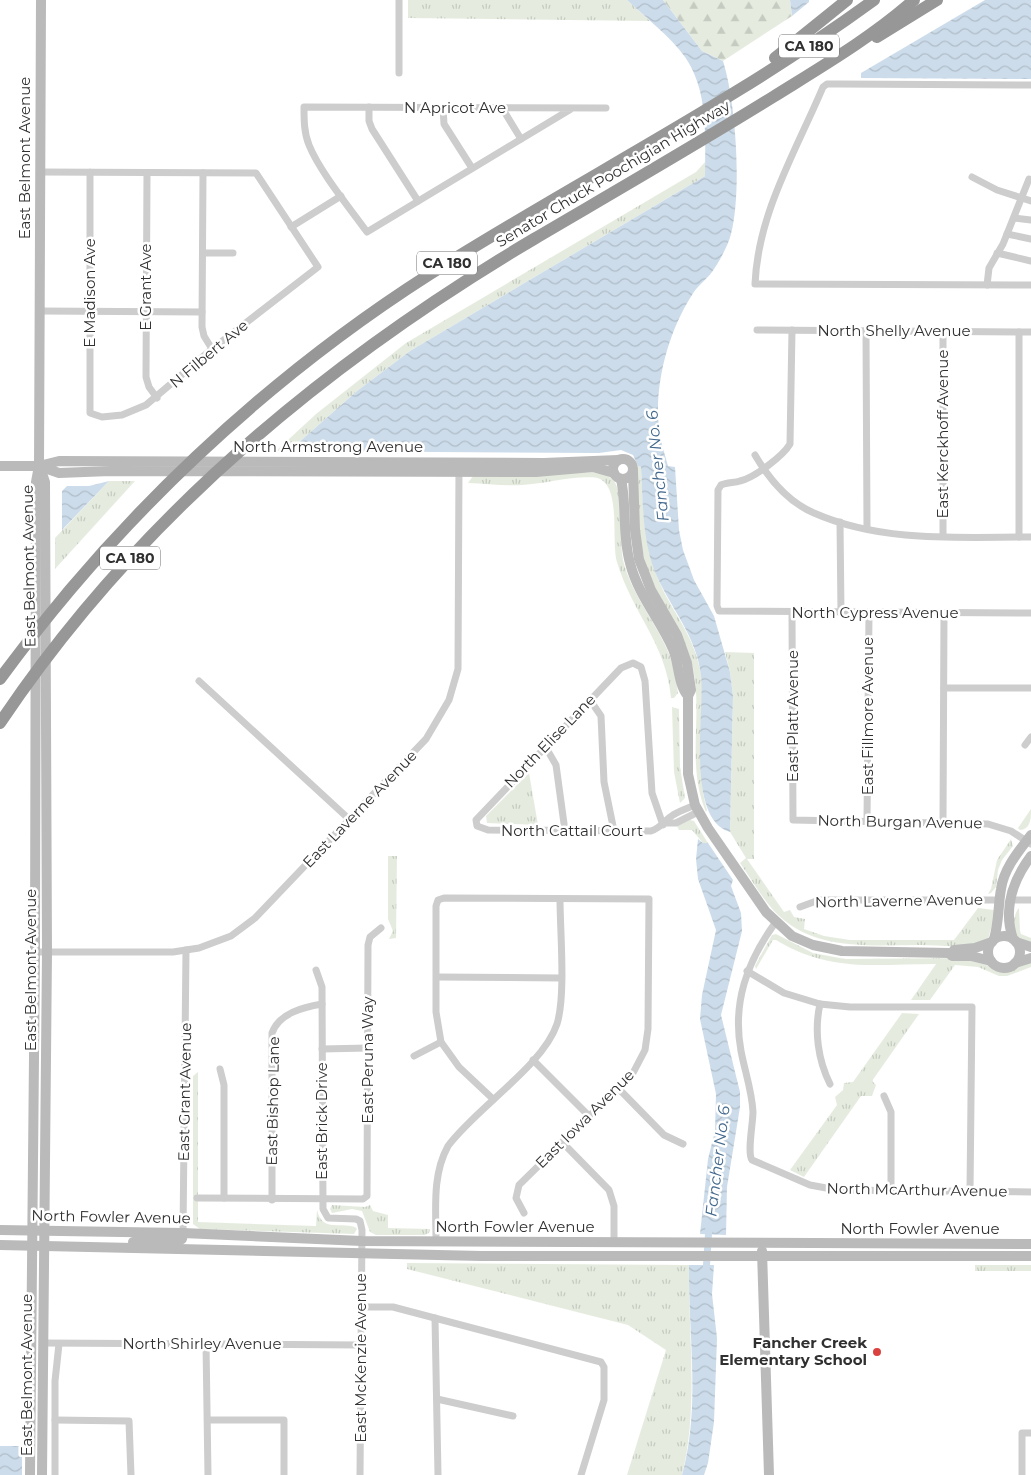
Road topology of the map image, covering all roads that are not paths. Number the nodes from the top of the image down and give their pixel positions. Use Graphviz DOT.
graph roads {
  1 [pos="41,0"];
  2 [pos="399,0"];
  3 [pos="847,0"];
  4 [pos="874,0"];
  5 [pos="914,0"];
  6 [pos="937,0"];
  7 [pos="846,52"];
  8 [pos="399,73"];
  9 [pos="1031,85"];
  10 [pos="742,88"];
  11 [pos="369,107"];
  12 [pos="442,108"];
  13 [pos="502,108"];
  14 [pos="606,108"];
  15 [pos="571,109"];
  16 [pos="521,139"];
  17 [pos="472,168"];
  18 [pos="40,172"];
  19 [pos="90,172"];
  20 [pos="147,173"];
  21 [pos="203,173"];
  22 [pos="972,177"];
  23 [pos="1029,179"];
  24 [pos="341,196"];
  25 [pos="1021,199"];
  26 [pos="418,201"];
  27 [pos="1031,201"];
  28 [pos="1014,218"];
  29 [pos="1031,220"];
  30 [pos="291,227"];
  31 [pos="1007,234"];
  32 [pos="1031,239"];
  33 [pos="203,253"];
  34 [pos="233,253"];
  35 [pos="997,253"];
  36 [pos="1031,261"];
  37 [pos="987,284"];
  38 [pos="1031,285"];
  39 [pos="40,310"];
  40 [pos="90,311"];
  41 [pos="146,312"];
  42 [pos="202,312"];
  43 [pos="757,330"];
  44 [pos="792,330"];
  45 [pos="866,331"];
  46 [pos="943,331"];
  47 [pos="1019,332"];
  48 [pos="1031,332"];
  49 [pos="212,349"];
  50 [pos="157,398"];
  51 [pos="90,413"];
  52 [pos="755,455"];
  53 [pos="618,460"];
  54 [pos="0,466"];
  55 [pos="39,466"];
  56 [pos="459,467"];
  57 [pos="763,468"];
  58 [pos="633,472"];
  59 [pos="617,476"];
  60 [pos="840,522"];
  61 [pos="867,528"];
  62 [pos="943,536"];
  63 [pos="1019,537"];
  64 [pos="1031,537"];
  65 [pos="841,612"];
  66 [pos="869,612"];
  67 [pos="1031,612"];
  68 [pos="792,613"];
  69 [pos="944,613"];
  70 [pos="0,679"];
  71 [pos="199,681"];
  72 [pos="944,688"];
  73 [pos="1031,688"];
  74 [pos="688,696"];
  75 [pos="590,700"];
  76 [pos="0,723"];
  77 [pos="1031,737"];
  78 [pos="1025,745"];
  79 [pos="545,746"];
  80 [pos="696,808"];
  81 [pos="350,820"];
  82 [pos="793,820"];
  83 [pos="867,820"];
  84 [pos="943,822"];
  85 [pos="665,824"];
  86 [pos="477,826"];
  87 [pos="565,831"];
  88 [pos="614,831"];
  89 [pos="1030,840"];
  90 [pos="1031,856"];
  91 [pos="560,899"];
  92 [pos="1005,900"];
  93 [pos="1031,900"];
  94 [pos="800,906"];
  95 [pos="775,923"];
  96 [pos="380,928"];
  97 [pos="993,940"];
  98 [pos="1015,940"];
  99 [pos="1031,947"];
  100 [pos="186,950"];
  101 [pos="35,952"];
  102 [pos="47,952"];
  103 [pos="949,953"];
  104 [pos="1031,958"];
  105 [pos="991,961"];
  106 [pos="1015,963"];
  107 [pos="316,970"];
  108 [pos="747,971"];
  109 [pos="437,978"];
  110 [pos="561,978"];
  111 [pos="322,1004"];
  112 [pos="820,1004"];
  113 [pos="441,1042"];
  114 [pos="322,1048"];
  115 [pos="368,1048"];
  116 [pos="414,1056"];
  117 [pos="533,1060"];
  118 [pos="220,1069"];
  119 [pos="830,1084"];
  120 [pos="618,1088"];
  121 [pos="884,1096"];
  122 [pos="493,1099"];
  123 [pos="589,1116"];
  124 [pos="562,1142"];
  125 [pos="683,1144"];
  126 [pos="891,1191"];
  127 [pos="970,1191"];
  128 [pos="1031,1192"];
  129 [pos="197,1198"];
  130 [pos="224,1198"];
  131 [pos="272,1200"];
  132 [pos="322,1200"];
  133 [pos="524,1213"];
  134 [pos="0,1230"];
  135 [pos="31,1230"];
  136 [pos="43,1230"];
  137 [pos="183,1233"];
  138 [pos="362,1241"];
  139 [pos="436,1241"];
  140 [pos="614,1242"];
  141 [pos="762,1244"];
  142 [pos="1031,1244"];
  143 [pos="0,1245"];
  144 [pos="31,1246"];
  145 [pos="43,1247"];
  146 [pos="113,1247"];
  147 [pos="362,1254"];
  148 [pos="542,1256"];
  149 [pos="762,1256"];
  150 [pos="1031,1256"];
  151 [pos="361,1307"];
  152 [pos="435,1318"];
  153 [pos="43,1343"];
  154 [pos="59,1344"];
  155 [pos="206,1344"];
  156 [pos="360,1345"];
  157 [pos="437,1399"];
  158 [pos="513,1416"];
  159 [pos="55,1420"];
  160 [pos="208,1420"];
  161 [pos="1031,1433"];
  162 [pos="30,1475"];
  163 [pos="42,1475"];
  164 [pos="54,1475"];
  165 [pos="131,1475"];
  166 [pos="208,1475"];
  167 [pos="284,1475"];
  168 [pos="360,1475"];
  169 [pos="438,1475"];
  170 [pos="581,1475"];
  171 [pos="769,1475"];
  172 [pos="1022,1475"];
  1 -- 18 [label="main road, East Belmont Avenue"];
  2 -- 8 [label="street"];
  3 -- 10 [label="highway"];
  4 -- 10 [label="highway, Senator Chuck Poochigian Highway / CA 180"];
  5 -- 7 [label="highway, Senator Chuck Poochigian Highway / CA 180"];
  6 -- 7 [label="highway"];
  7 -- 76 [label="highway, Senator Chuck Poochigian Highway / CA 180"];
  9 -- 37 [label="street"];
  10 -- 70 [label="highway, Senator Chuck Poochigian Highway / CA 180"];
  11 -- 12 [label="street, N Apricot Ave"];
  11 -- 24 [label="street, N Apricot Ave"];
  11 -- 26 [label="street"];
  12 -- 13 [label="street, N Apricot Ave"];
  12 -- 17 [label="street"];
  13 -- 15 [label="street, N Apricot Ave"];
  13 -- 16 [label="street"];
  14 -- 15 [label="street, N Apricot Ave"];
  15 -- 16 [label="street"];
  16 -- 17 [label="street"];
  17 -- 26 [label="street"];
  18 -- 19 [label="street"];
  18 -- 39 [label="main road, East Belmont Avenue"];
  19 -- 20 [label="street"];
  19 -- 40 [label="street, E Madison Ave"];
  20 -- 21 [label="street"];
  20 -- 41 [label="street, E Grant Ave"];
  21 -- 30 [label="street"];
  21 -- 33 [label="street"];
  22 -- 25 [label="street"];
  23 -- 25 [label="street"];
  24 -- 26 [label="street"];
  24 -- 30 [label="street"];
  25 -- 27 [label="street"];
  25 -- 28 [label="street"];
  28 -- 29 [label="street"];
  28 -- 31 [label="street"];
  30 -- 49 [label="street, N Filbert Ave"];
  31 -- 32 [label="street"];
  31 -- 35 [label="street"];
  33 -- 34 [label="street"];
  33 -- 42 [label="street"];
  35 -- 36 [label="street"];
  35 -- 37 [label="street"];
  37 -- 38 [label="street"];
  39 -- 40 [label="street"];
  39 -- 55 [label="main road, East Belmont Avenue"];
  40 -- 41 [label="street"];
  40 -- 51 [label="street, E Madison Ave"];
  41 -- 42 [label="street"];
  41 -- 50 [label="street, E Grant Ave"];
  42 -- 49 [label="street"];
  43 -- 44 [label="street, North Shelly Avenue"];
  44 -- 45 [label="street, North Shelly Avenue"];
  44 -- 57 [label="street"];
  45 -- 46 [label="street, North Shelly Avenue"];
  45 -- 61 [label="street"];
  46 -- 47 [label="street, North Shelly Avenue"];
  46 -- 62 [label="street, East Kerckhoff Avenue"];
  47 -- 48 [label="street, North Shelly Avenue"];
  47 -- 63 [label="street"];
  49 -- 50 [label="street, N Filbert Ave"];
  50 -- 51 [label="street, N Filbert Ave"];
  52 -- 57 [label="street"];
  53 -- 56 [label="main road, North Armstrong Avenue"];
  53 -- 58 [label="main road"];
  53 -- 59 [label="main road"];
  54 -- 55 [label="main road, North Armstrong Avenue"];
  55 -- 56 [label="main road, North Armstrong Avenue"];
  55 -- 101 [label="main road, East Belmont Avenue"];
  55 -- 102 [label="main road, East Belmont Avenue"];
  56 -- 59 [label="main road, North Armstrong Avenue"];
  56 -- 81 [label="street, East Laverne Avenue"];
  57 -- 60 [label="street"];
  57 -- 68 [label="street, North Cypress Avenue"];
  58 -- 59 [label="main road"];
  58 -- 74 [label="main road"];
  59 -- 74 [label="main road"];
  60 -- 61 [label="street"];
  60 -- 65 [label="street"];
  61 -- 62 [label="street"];
  62 -- 63 [label="street"];
  63 -- 64 [label="street"];
  65 -- 66 [label="street, North Cypress Avenue"];
  65 -- 68 [label="street, North Cypress Avenue"];
  66 -- 69 [label="street, North Cypress Avenue"];
  66 -- 83 [label="street, East Fillmore Avenue"];
  67 -- 69 [label="street, North Cypress Avenue"];
  68 -- 82 [label="street, East Platt Avenue"];
  69 -- 72 [label="street"];
  71 -- 81 [label="street"];
  72 -- 73 [label="street"];
  72 -- 84 [label="street"];
  74 -- 80 [label="main road"];
  75 -- 79 [label="street, North Elise Lane"];
  75 -- 85 [label="street, North Elise Lane"];
  75 -- 88 [label="street"];
  77 -- 78 [label="street"];
  79 -- 86 [label="street, North Elise Lane"];
  79 -- 87 [label="street"];
  80 -- 85 [label="street, North Cattail Court"];
  80 -- 95 [label="main road"];
  81 -- 100 [label="street, East Laverne Avenue"];
  82 -- 83 [label="street, North Burgan Avenue"];
  83 -- 84 [label="street, North Burgan Avenue"];
  84 -- 89 [label="street, North Burgan Avenue"];
  85 -- 88 [label="street, North Cattail Court"];
  86 -- 87 [label="street, North Cattail Court"];
  87 -- 88 [label="street, North Cattail Court"];
  89 -- 92 [label="main road"];
  90 -- 92 [label="main road"];
  91 -- 109 [label="street"];
  91 -- 110 [label="street"];
  91 -- 120 [label="street, East Iowa Avenue"];
  92 -- 93 [label="street, North Laverne Avenue"];
  92 -- 94 [label="street, North Laverne Avenue"];
  92 -- 97 [label="main road"];
  92 -- 98 [label="main road"];
  95 -- 103 [label="main road"];
  95 -- 108 [label="street"];
  96 -- 115 [label="street, East Peruna Way"];
  97 -- 98 [label="main road"];
  97 -- 103 [label="main road"];
  97 -- 105 [label="main road"];
  98 -- 99 [label="main road"];
  98 -- 106 [label="main road"];
  100 -- 102 [label="street, East Laverne Avenue"];
  100 -- 137 [label="street, East Grant Avenue"];
  101 -- 102 [label="street, East Laverne Avenue"];
  101 -- 135 [label="main road, East Belmont Avenue"];
  102 -- 136 [label="main road, East Belmont Avenue"];
  103 -- 105 [label="main road"];
  104 -- 106 [label="main road"];
  105 -- 106 [label="main road"];
  107 -- 111 [label="street, East Brick Drive"];
  108 -- 112 [label="street"];
  108 -- 126 [label="street, North McArthur Avenue"];
  109 -- 110 [label="street"];
  109 -- 113 [label="street"];
  110 -- 117 [label="street"];
  111 -- 114 [label="street, East Brick Drive"];
  111 -- 131 [label="street, East Bishop Lane"];
  112 -- 119 [label="street"];
  112 -- 127 [label="street"];
  113 -- 116 [label="street"];
  113 -- 122 [label="street"];
  114 -- 115 [label="street"];
  114 -- 132 [label="street, East Brick Drive"];
  115 -- 132 [label="street, East Peruna Way"];
  117 -- 122 [label="street"];
  117 -- 123 [label="street"];
  118 -- 130 [label="street"];
  120 -- 123 [label="street, East Iowa Avenue"];
  120 -- 125 [label="street"];
  121 -- 126 [label="street"];
  122 -- 139 [label="street"];
  123 -- 124 [label="street, East Iowa Avenue"];
  124 -- 133 [label="street, East Iowa Avenue"];
  124 -- 140 [label="street"];
  126 -- 127 [label="street, North McArthur Avenue"];
  127 -- 128 [label="street, North McArthur Avenue"];
  129 -- 130 [label="street"];
  130 -- 131 [label="street"];
  131 -- 132 [label="street"];
  132 -- 138 [label="street, East Brick Drive"];
  134 -- 135 [label="main road, North Fowler Avenue"];
  135 -- 136 [label="main road, North Fowler Avenue"];
  135 -- 144 [label="main road, East Belmont Avenue"];
  136 -- 137 [label="main road, North Fowler Avenue"];
  136 -- 145 [label="main road, East Belmont Avenue"];
  137 -- 138 [label="main road, North Fowler Avenue"];
  137 -- 146 [label="main road"];
  138 -- 139 [label="main road, North Fowler Avenue"];
  138 -- 147 [label="street, East McKenzie Avenue"];
  139 -- 140 [label="main road, North Fowler Avenue"];
  140 -- 141 [label="main road, North Fowler Avenue"];
  140 -- 148 [label="main road"];
  141 -- 142 [label="main road, North Fowler Avenue"];
  141 -- 149 [label="main road"];
  143 -- 144 [label="main road, North Fowler Avenue"];
  144 -- 145 [label="main road, North Fowler Avenue"];
  144 -- 162 [label="main road, East Belmont Avenue"];
  145 -- 146 [label="main road, North Fowler Avenue"];
  145 -- 153 [label="main road, East Belmont Avenue"];
  146 -- 147 [label="main road, North Fowler Avenue"];
  147 -- 148 [label="main road, North Fowler Avenue"];
  147 -- 151 [label="street, East McKenzie Avenue"];
  148 -- 149 [label="main road, North Fowler Avenue"];
  149 -- 150 [label="main road, North Fowler Avenue"];
  149 -- 171 [label="main road"];
  151 -- 152 [label="street"];
  151 -- 156 [label="street, East McKenzie Avenue"];
  152 -- 157 [label="street"];
  152 -- 170 [label="street"];
  153 -- 154 [label="street, North Shirley Avenue"];
  153 -- 163 [label="main road, East Belmont Avenue"];
  154 -- 155 [label="street, North Shirley Avenue"];
  154 -- 159 [label="street, East Belmont Avenue"];
  155 -- 156 [label="street, North Shirley Avenue"];
  155 -- 160 [label="street"];
  156 -- 168 [label="street, East McKenzie Avenue"];
  157 -- 158 [label="street"];
  157 -- 169 [label="street"];
  159 -- 164 [label="street, East Belmont Avenue"];
  159 -- 165 [label="street"];
  160 -- 166 [label="street"];
  160 -- 167 [label="street"];
  161 -- 172 [label="street"];
}
